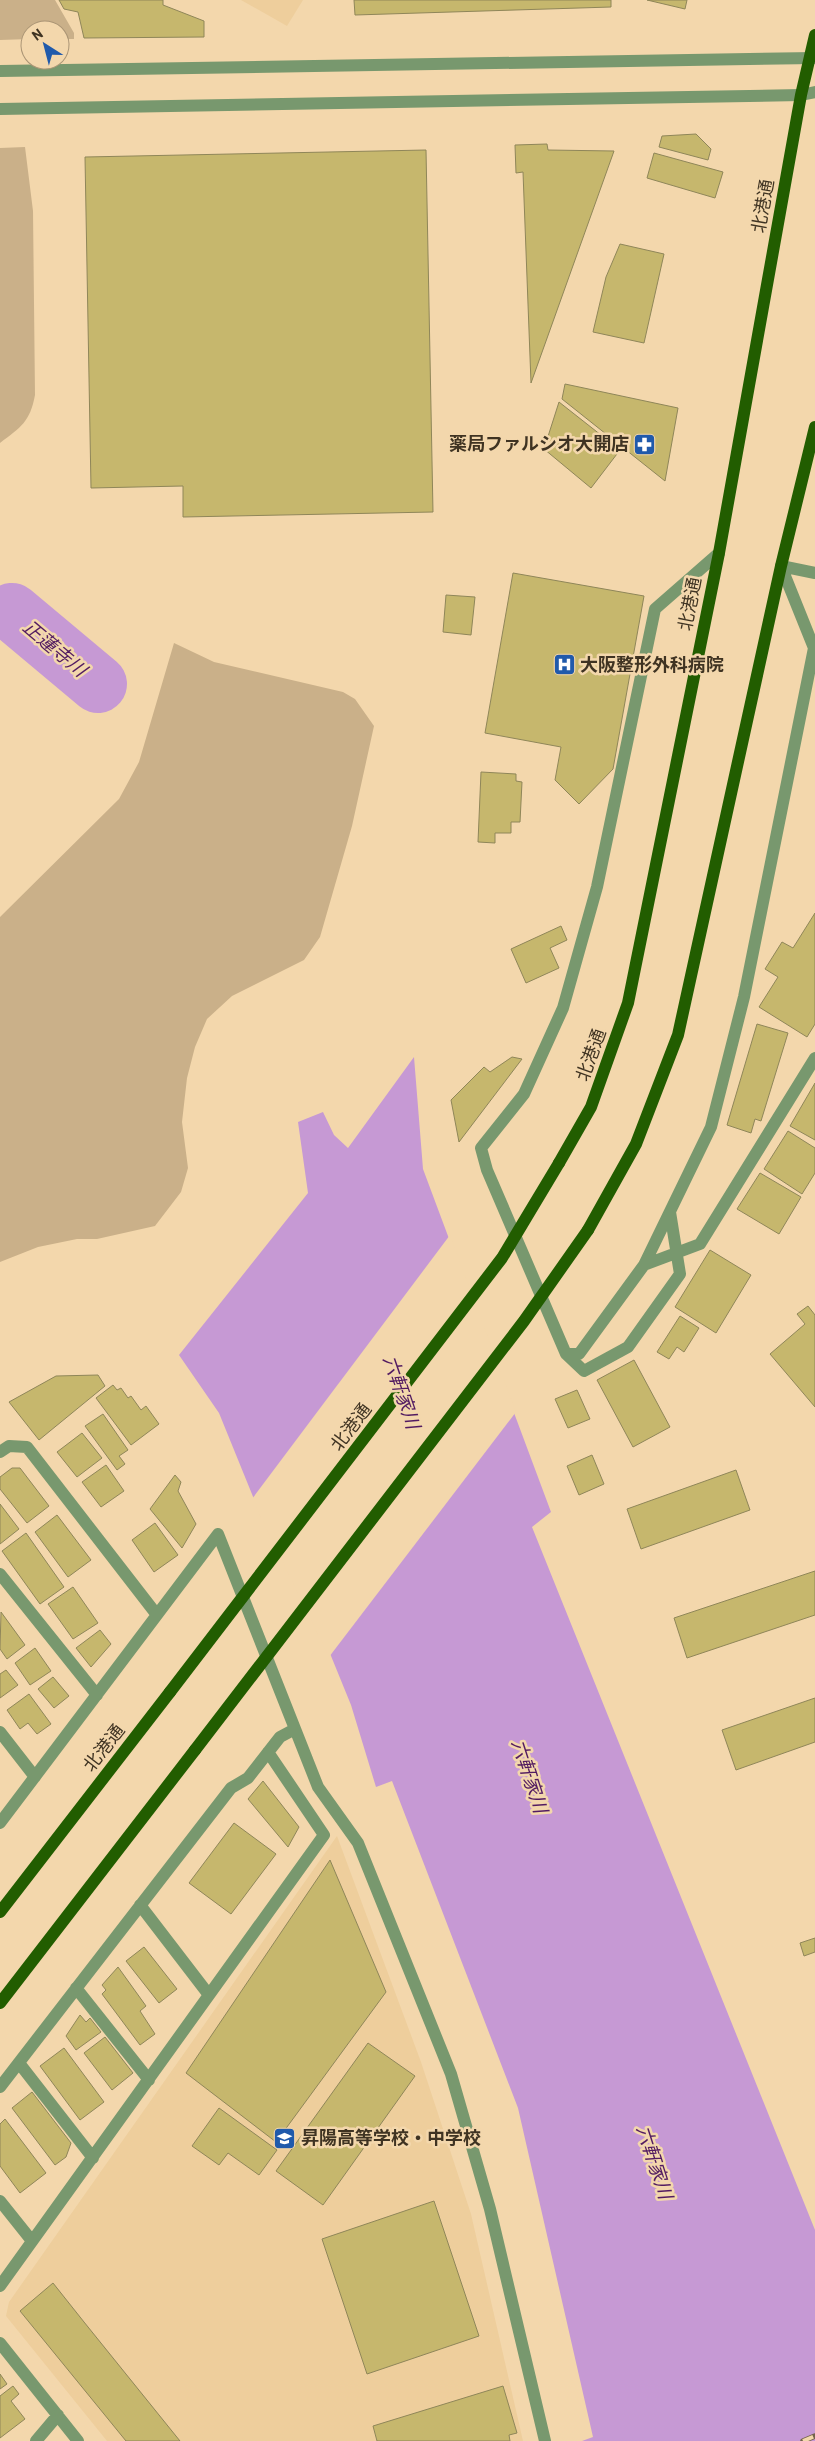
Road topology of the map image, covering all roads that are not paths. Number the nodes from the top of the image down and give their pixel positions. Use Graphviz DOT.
graph roads {
  1 [pos="815,35"];
  2 [pos="813,57"];
  3 [pos="0,71"];
  4 [pos="815,92"];
  5 [pos="801,95"];
  6 [pos="0,109"];
  7 [pos="815,427"];
  8 [pos="719,553"];
  9 [pos="781,566"];
  10 [pos="815,573"];
  11 [pos="815,1058"];
  12 [pos="670,1212"];
  13 [pos="676,1253"];
  14 [pos="644,1265"];
  15 [pos="566,1354"];
  16 [pos="0,1452"];
  17 [pos="0,1574"];
  18 [pos="157,1615"];
  19 [pos="97,1695"];
  20 [pos="295,1729"];
  21 [pos="0,1732"];
  22 [pos="268,1752"];
  23 [pos="35,1777"];
  24 [pos="0,1823"];
  25 [pos="140,1905"];
  26 [pos="0,1912"];
  27 [pos="76,1988"];
  28 [pos="209,1995"];
  29 [pos="0,2003"];
  30 [pos="19,2064"];
  31 [pos="149,2080"];
  32 [pos="0,2088"];
  33 [pos="93,2158"];
  34 [pos="0,2201"];
  35 [pos="32,2241"];
  36 [pos="0,2286"];
  37 [pos="0,2343"];
  38 [pos="58,2415"];
  39 [pos="36,2441"];
  40 [pos="78,2441"];
  41 [pos="545,2441"];
  1 -- 2 [label="main road, 北港通"];
  2 -- 3 [label="street"];
  2 -- 5 [label="main road, 北港通"];
  4 -- 5 [label="street"];
  5 -- 6 [label="street"];
  5 -- 8 [label="main road, 北港通"];
  7 -- 9 [label="main road"];
  8 -- 15 [label="street"];
  8 -- 26 [label="main road, 北港通, bridge"];
  9 -- 10 [label="street"];
  9 -- 12 [label="street"];
  9 -- 29 [label="main road, bridge"];
  11 -- 13 [label="street"];
  12 -- 13 [label="street"];
  12 -- 14 [label="street"];
  13 -- 14 [label="street"];
  13 -- 15 [label="street"];
  14 -- 15 [label="street"];
  16 -- 18 [label="street"];
  17 -- 19 [label="street"];
  18 -- 19 [label="street"];
  18 -- 20 [label="street"];
  19 -- 23 [label="street"];
  20 -- 22 [label="street"];
  20 -- 41 [label="street"];
  21 -- 23 [label="street"];
  22 -- 25 [label="street"];
  22 -- 28 [label="street"];
  23 -- 24 [label="street"];
  25 -- 27 [label="street"];
  25 -- 28 [label="street"];
  27 -- 30 [label="street"];
  27 -- 31 [label="street"];
  28 -- 31 [label="street"];
  30 -- 32 [label="street"];
  30 -- 33 [label="street"];
  31 -- 33 [label="street"];
  33 -- 35 [label="street"];
  34 -- 35 [label="street"];
  35 -- 36 [label="street"];
  37 -- 38 [label="street"];
  38 -- 39 [label="street"];
  38 -- 40 [label="street"];
}
